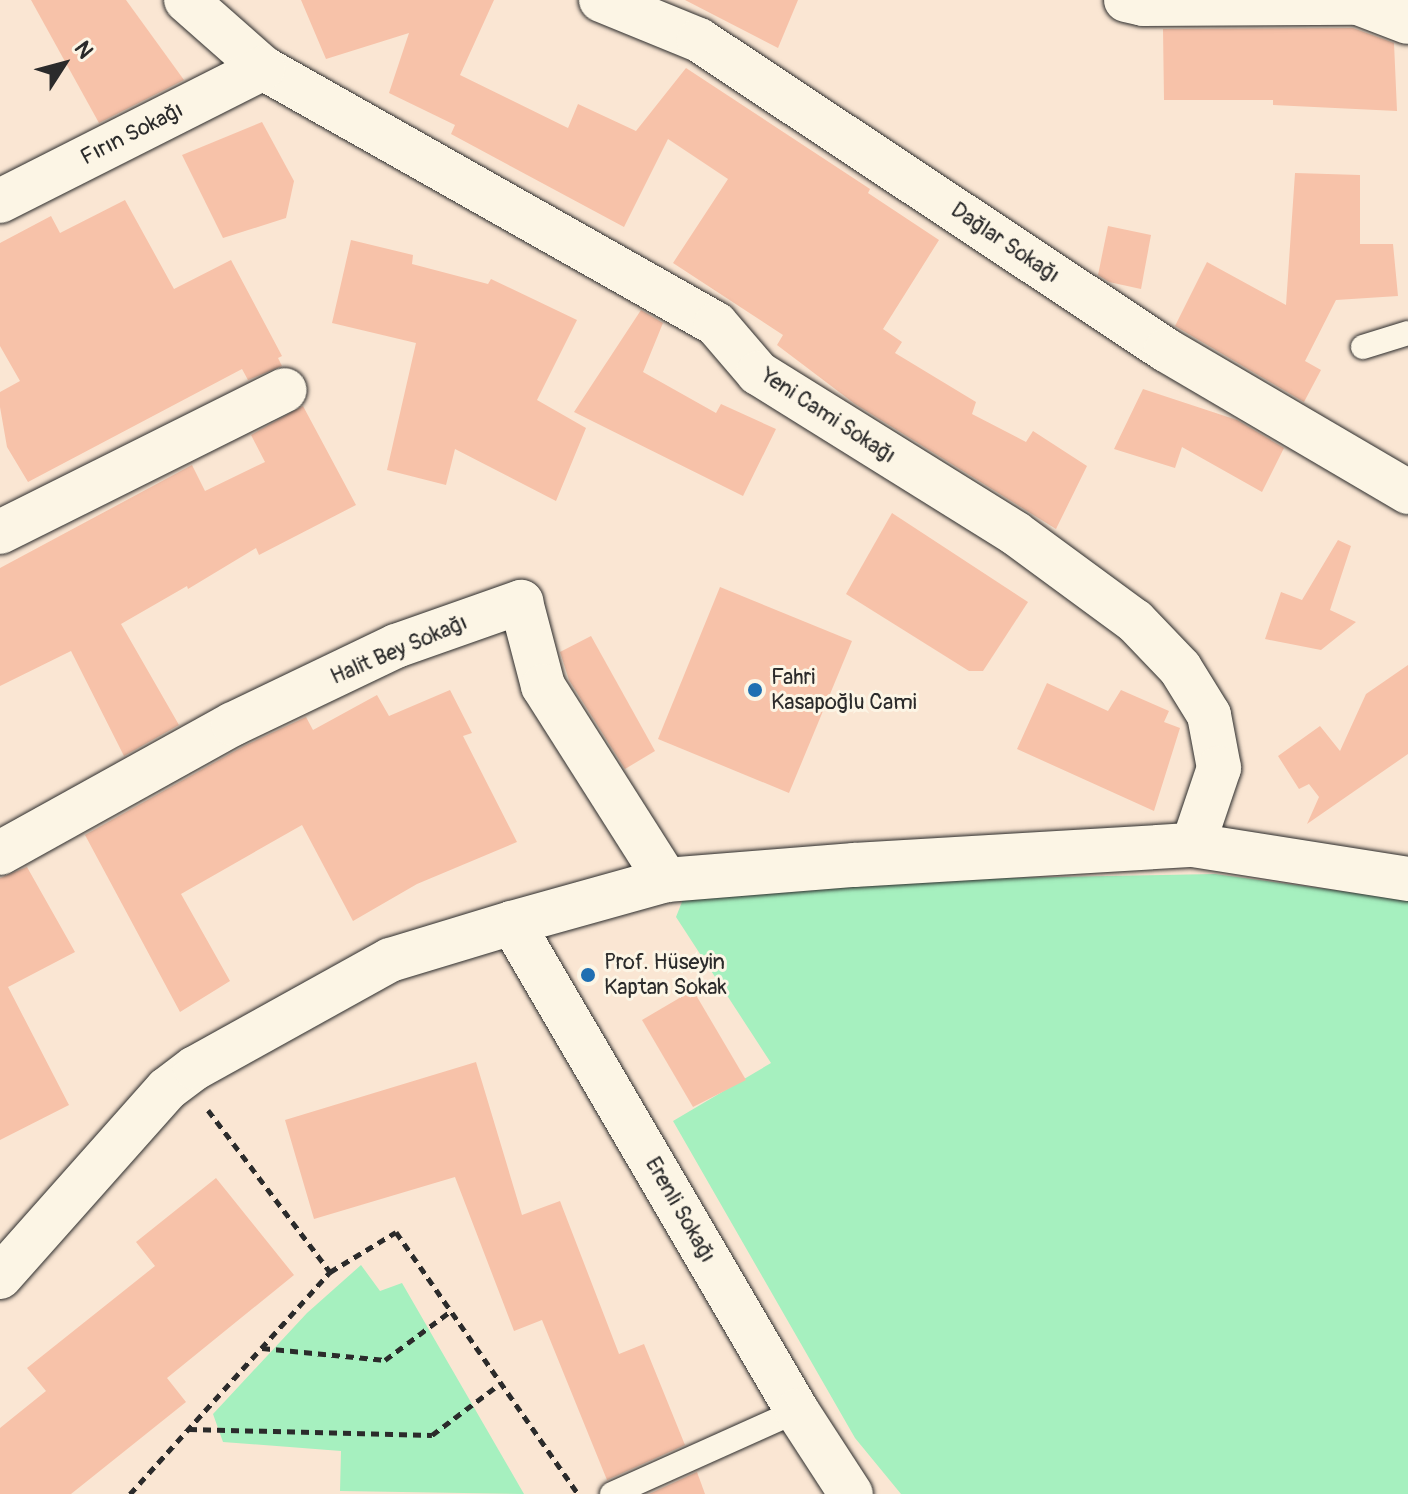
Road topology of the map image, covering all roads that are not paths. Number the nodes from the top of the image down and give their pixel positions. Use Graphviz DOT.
graph roads {
  1 [pos="186,0"];
  2 [pos="601,0"];
  3 [pos="1126,0"];
  4 [pos="1408,22"];
  5 [pos="263,68"];
  6 [pos="0,201"];
  7 [pos="1408,333"];
  8 [pos="1363,347"];
  9 [pos="285,390"];
  10 [pos="1408,492"];
  11 [pos="0,532"];
  12 [pos="1193,845"];
  13 [pos="0,853"];
  14 [pos="1408,879"];
  15 [pos="666,880"];
  16 [pos="512,923"];
  17 [pos="5,1256"];
  18 [pos="797,1411"];
  19 [pos="612,1494"];
  20 [pos="851,1494"];
  1 -- 5 [label="street, Yeni Cami Sokağı"];
  2 -- 10 [label="street, Dağlar Sokağı"];
  3 -- 4 [label="street"];
  5 -- 6 [label="street, Fırın Sokağı"];
  5 -- 12 [label="street, Yeni Cami Sokağı"];
  7 -- 8 [label="lane"];
  9 -- 11 [label="street"];
  12 -- 14 [label="street"];
  12 -- 15 [label="street"];
  13 -- 15 [label="street, Halit Bey Sokağı"];
  15 -- 16 [label="street"];
  16 -- 17 [label="street"];
  16 -- 18 [label="street, Erenli Sokağı"];
  18 -- 19 [label="lane"];
  18 -- 20 [label="street, Erenli Sokağı"];
}
